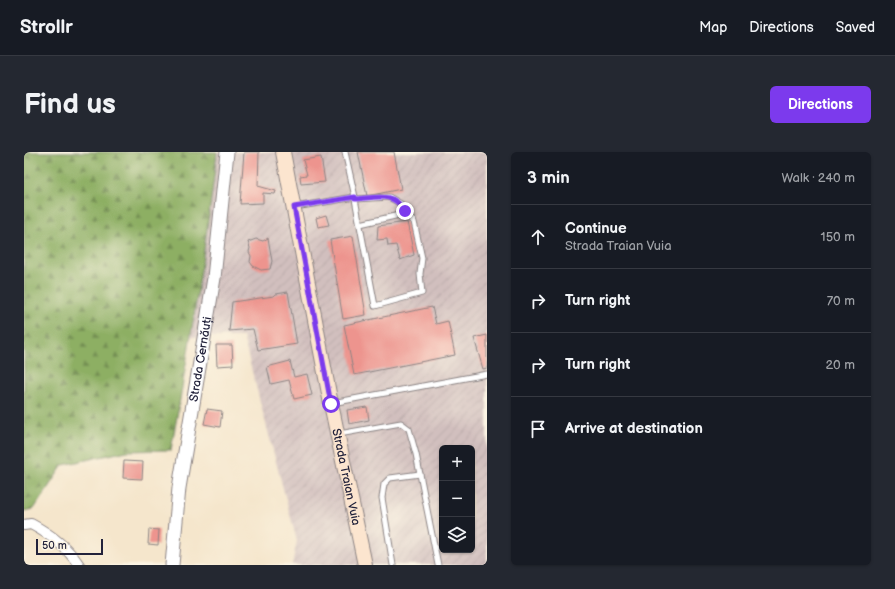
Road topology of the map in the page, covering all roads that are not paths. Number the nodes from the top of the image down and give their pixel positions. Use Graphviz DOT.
graph roads {
  1 [pos="227,152"];
  2 [pos="283,152"];
  3 [pos="345,152"];
  4 [pos="355,198"];
  5 [pos="294,207"];
  6 [pos="405,211"];
  7 [pos="360,224"];
  8 [pos="487,374"];
  9 [pos="331,404"];
  10 [pos="338,434"];
  11 [pos="420,474"];
  12 [pos="24,525"];
  13 [pos="79,565"];
  14 [pos="172,565"];
  15 [pos="365,565"];
  16 [pos="393,565"];
  17 [pos="438,565"];
  1 -- 14 [label="street, Strada Cernăuți"];
  2 -- 5 [label="main road, Strada Traian Vuia"];
  3 -- 4 [label="lane"];
  4 -- 5 [label="lane"];
  4 -- 6 [label="lane"];
  4 -- 7 [label="lane"];
  5 -- 9 [label="main road, Strada Traian Vuia"];
  6 -- 7 [label="lane"];
  6 -- 7 [label="lane"];
  8 -- 9 [label="lane"];
  9 -- 10 [label="main road, Strada Traian Vuia"];
  10 -- 11 [label="lane"];
  10 -- 15 [label="main road, Strada Traian Vuia"];
  11 -- 16 [label="lane"];
  11 -- 17 [label="lane"];
  12 -- 13 [label="street"];
}
